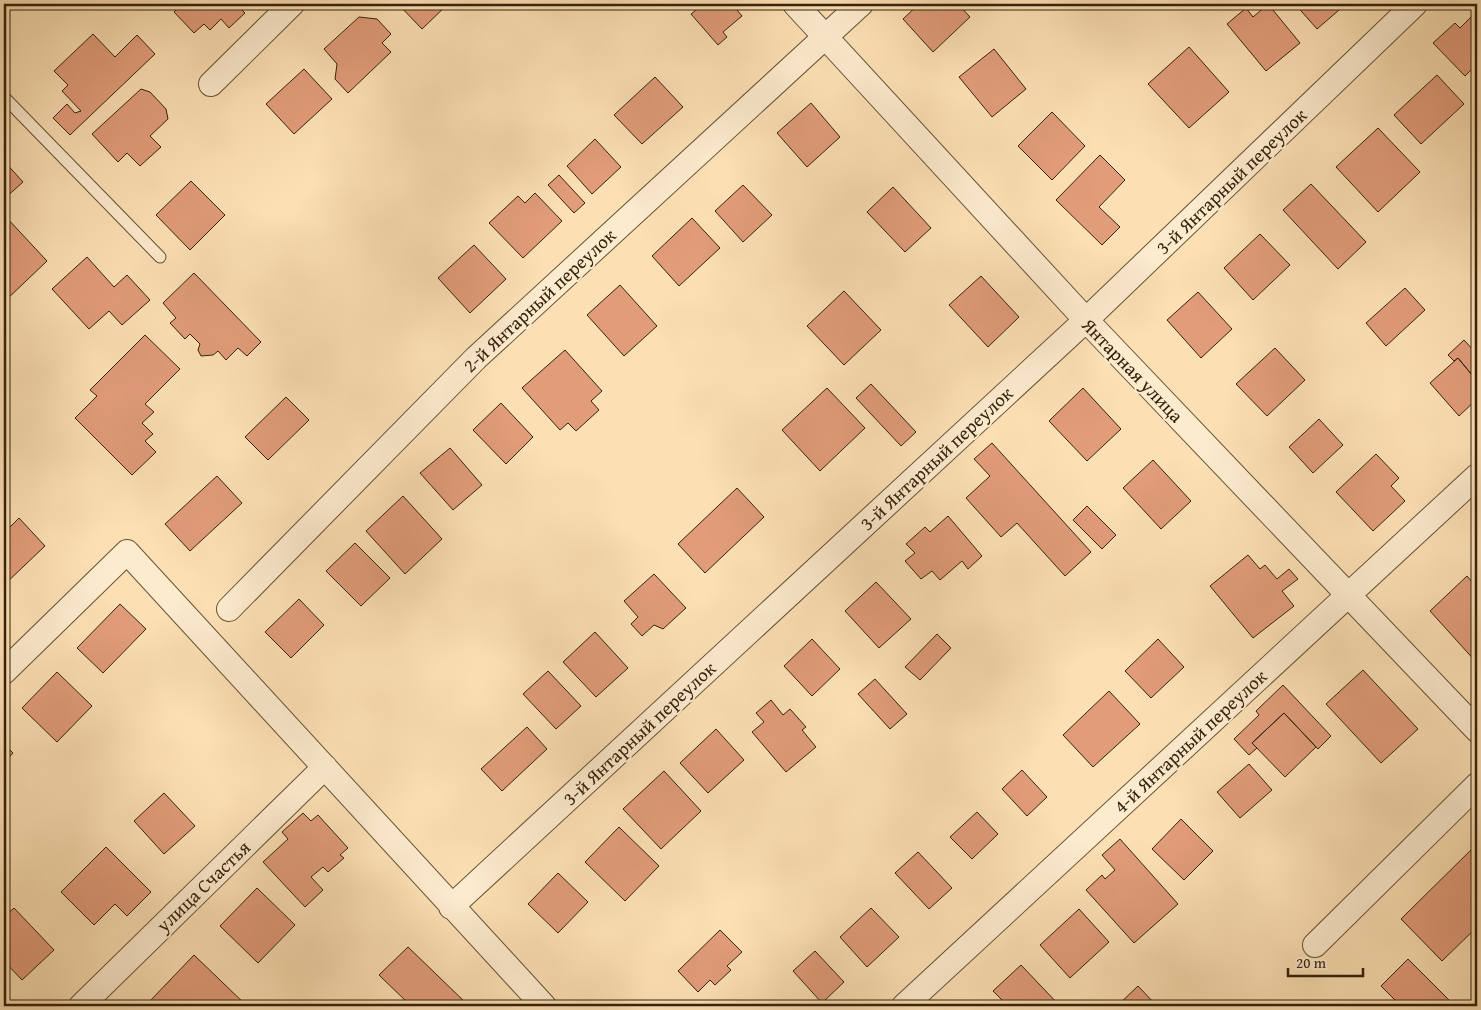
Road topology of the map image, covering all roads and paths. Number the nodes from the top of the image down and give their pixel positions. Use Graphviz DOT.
graph roads {
  1 [pos="292,4"];
  2 [pos="795,4"];
  3 [pos="861,4"];
  4 [pos="1415,4"];
  5 [pos="825,36"];
  6 [pos="211,84"];
  7 [pos="4,97"];
  8 [pos="160,257"];
  9 [pos="1086,320"];
  10 [pos="1477,476"];
  11 [pos="1348,594"];
  12 [pos="229,608"];
  13 [pos="4,672"];
  14 [pos="1477,730"];
  15 [pos="325,767"];
  16 [pos="1477,785"];
  17 [pos="452,907"];
  18 [pos="1315,945"];
  19 [pos="534,1002"];
  20 [pos="81,1006"];
  21 [pos="904,1006"];
  1 -- 6 [label="street"];
  2 -- 5 [label="street, Янтарная улица"];
  3 -- 5 [label="street, 2-й Янтарный переулок"];
  4 -- 9 [label="street, 3-й Янтарный переулок"];
  5 -- 9 [label="street, Янтарная улица"];
  5 -- 12 [label="street, 2-й Янтарный переулок"];
  7 -- 8 [label="lane"];
  9 -- 11 [label="street, Янтарная улица"];
  9 -- 17 [label="street, 3-й Янтарный переулок"];
  10 -- 11 [label="street, 4-й Янтарный переулок"];
  11 -- 14 [label="street, Янтарная улица"];
  11 -- 21 [label="street, 4-й Янтарный переулок"];
  13 -- 15 [label="street"];
  15 -- 17 [label="street"];
  15 -- 20 [label="street, улица Счастья"];
  16 -- 18 [label="street"];
  17 -- 19 [label="street"];
}
